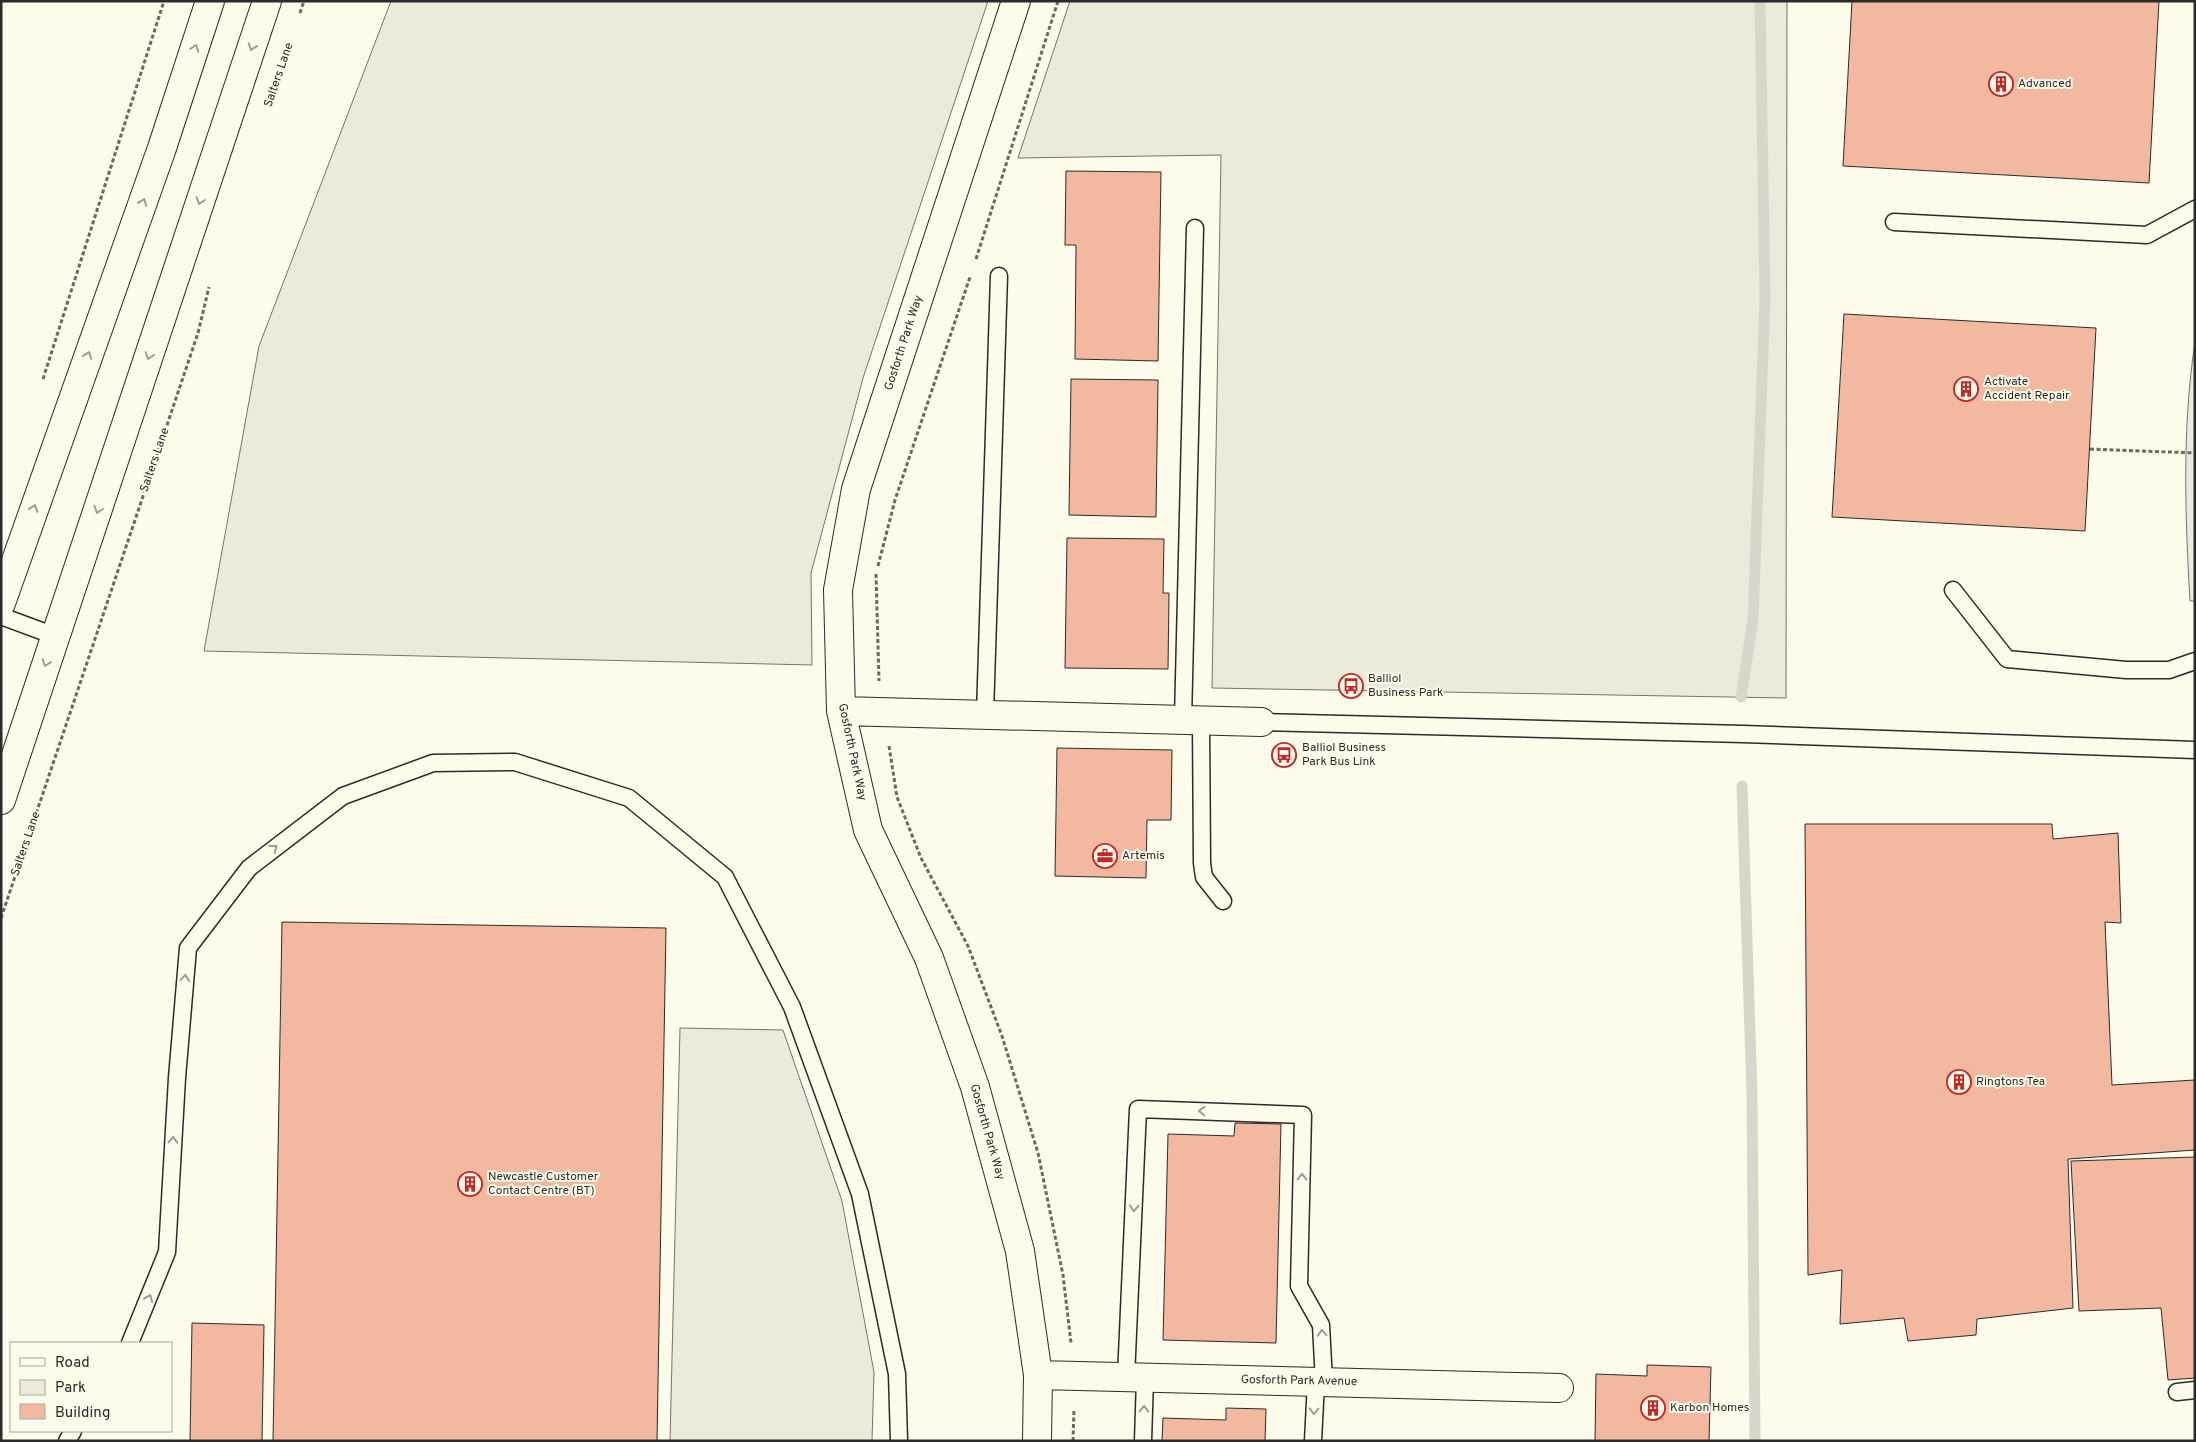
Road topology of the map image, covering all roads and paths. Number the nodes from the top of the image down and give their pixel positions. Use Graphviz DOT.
graph roads {
  1 [pos="164,1"];
  2 [pos="210,1"];
  3 [pos="267,1"];
  4 [pos="304,1"];
  5 [pos="1016,1"];
  6 [pos="298,20"];
  7 [pos="2195,210"];
  8 [pos="1894,222"];
  9 [pos="1195,228"];
  10 [pos="999,276"];
  11 [pos="211,281"];
  12 [pos="40,386"];
  13 [pos="2090,449"];
  14 [pos="2195,453"];
  15 [pos="1953,590"];
  16 [pos="1,603"];
  17 [pos="1,616"];
  18 [pos="55,636"];
  19 [pos="2195,660"];
  20 [pos="841,711"];
  21 [pos="986,714"];
  22 [pos="1192,720"];
  23 [pos="1261,722"];
  24 [pos="2195,750"];
  25 [pos="1,800"];
  26 [pos="1223,901"];
  27 [pos="1,918"];
  28 [pos="130,1342"];
  29 [pos="1038,1375"];
  30 [pos="1135,1378"];
  31 [pos="1320,1382"];
  32 [pos="1559,1388"];
  33 [pos="2195,1390"];
  34 [pos="2177,1392"];
  35 [pos="898,1441"];
  36 [pos="1037,1441"];
  37 [pos="1143,1441"];
  38 [pos="1313,1441"];
  1 -- 12 [label="path"];
  16 -- 2 [label="street, one-way"];
  3 -- 18 [label="street, one-way"];
  4 -- 6 [label="path"];
  5 -- 20 [label="street, Gosforth Park Way"];
  7 -- 8 [label="lane"];
  9 -- 22 [label="lane"];
  10 -- 21 [label="lane"];
  11 -- 27 [label="path, Salters Lane"];
  13 -- 14 [label="path"];
  15 -- 19 [label="lane"];
  17 -- 18 [label="lane"];
  18 -- 25 [label="street, one-way"];
  20 -- 21 [label="street"];
  20 -- 29 [label="street, Gosforth Park Way"];
  21 -- 22 [label="street"];
  22 -- 23 [label="street"];
  22 -- 26 [label="lane"];
  23 -- 24 [label="lane"];
  28 -- 35 [label="lane, one-way"];
  29 -- 30 [label="street, Gosforth Park Avenue"];
  29 -- 36 [label="street, Gosforth Park Way"];
  30 -- 31 [label="street, Gosforth Park Avenue"];
  31 -- 30 [label="lane, one-way"];
  37 -- 30 [label="lane, one-way"];
  31 -- 32 [label="street, Gosforth Park Avenue"];
  31 -- 38 [label="lane, one-way"];
  33 -- 34 [label="lane"];
}
